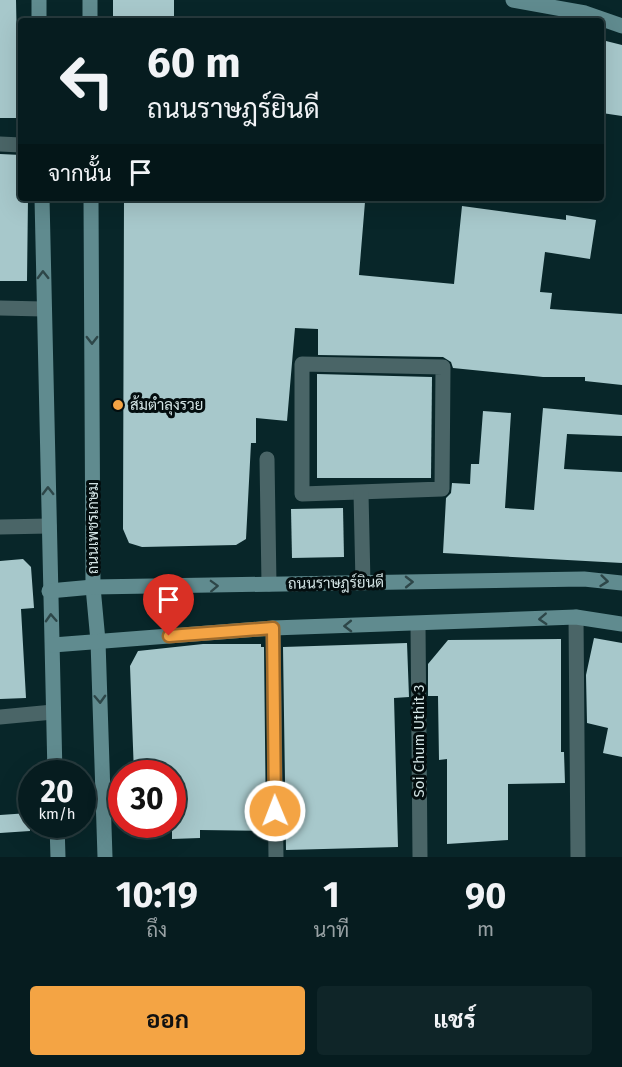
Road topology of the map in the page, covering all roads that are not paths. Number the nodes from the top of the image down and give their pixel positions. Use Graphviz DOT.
graph roads {
  1 [pos="39,0"];
  2 [pos="90,0"];
  3 [pos="513,0"];
  4 [pos="39,18"];
  5 [pos="90,18"];
  6 [pos="599,18"];
  7 [pos="604,20"];
  8 [pos="622,26"];
  9 [pos="0,144"];
  10 [pos="18,145"];
  11 [pos="42,201"];
  12 [pos="91,201"];
  13 [pos="0,309"];
  14 [pos="43,309"];
  15 [pos="267,459"];
  16 [pos="361,493"];
  17 [pos="49,525"];
  18 [pos="0,527"];
  19 [pos="363,583"];
  20 [pos="622,583"];
  21 [pos="269,584"];
  22 [pos="93,588"];
  23 [pos="50,591"];
  24 [pos="576,617"];
  25 [pos="418,624"];
  26 [pos="622,624"];
  27 [pos="273,628"];
  28 [pos="98,641"];
  29 [pos="53,645"];
  30 [pos="53,712"];
  31 [pos="0,717"];
  32 [pos="55,760"];
  33 [pos="57,838"];
  34 [pos="58,857"];
  35 [pos="105,857"];
  36 [pos="276,857"];
  37 [pos="420,857"];
  38 [pos="578,857"];
  1 -- 4 [label="main road"];
  2 -- 5 [label="main road"];
  3 -- 6 [label="main road"];
  7 -- 8 [label="main road"];
  9 -- 10 [label="street"];
  14 -- 11 [label="main road, one-way"];
  12 -- 22 [label="main road, ถนนเพชรเกษม, one-way"];
  13 -- 14 [label="street"];
  17 -- 14 [label="main road, one-way"];
  15 -- 21 [label="street"];
  16 -- 16 [label="street"];
  16 -- 19 [label="street"];
  17 -- 18 [label="street"];
  17 -- 23 [label="main road"];
  19 -- 20 [label="main road, ถนนราษฎร์ยินดี, one-way"];
  19 -- 21 [label="main road, ถนนราษฎร์ยินดี"];
  22 -- 21 [label="main road, ถนนราษฎร์ยินดี, one-way"];
  22 -- 23 [label="main road, ถนนราษฎร์ยินดี"];
  22 -- 28 [label="main road, ถนนเพชรเกษม"];
  29 -- 23 [label="main road, one-way"];
  24 -- 25 [label="main road, one-way"];
  24 -- 26 [label="main road"];
  24 -- 38 [label="street"];
  25 -- 27 [label="main road, one-way"];
  25 -- 37 [label="street, Soi Chum Uthit 3"];
  27 -- 28 [label="main road"];
  27 -- 36 [label="street"];
  28 -- 29 [label="main road"];
  28 -- 35 [label="main road, ถนนเพชรเกษม, one-way"];
  29 -- 30 [label="main road"];
  30 -- 31 [label="street"];
  30 -- 32 [label="main road"];
  33 -- 34 [label="main road"];
}
